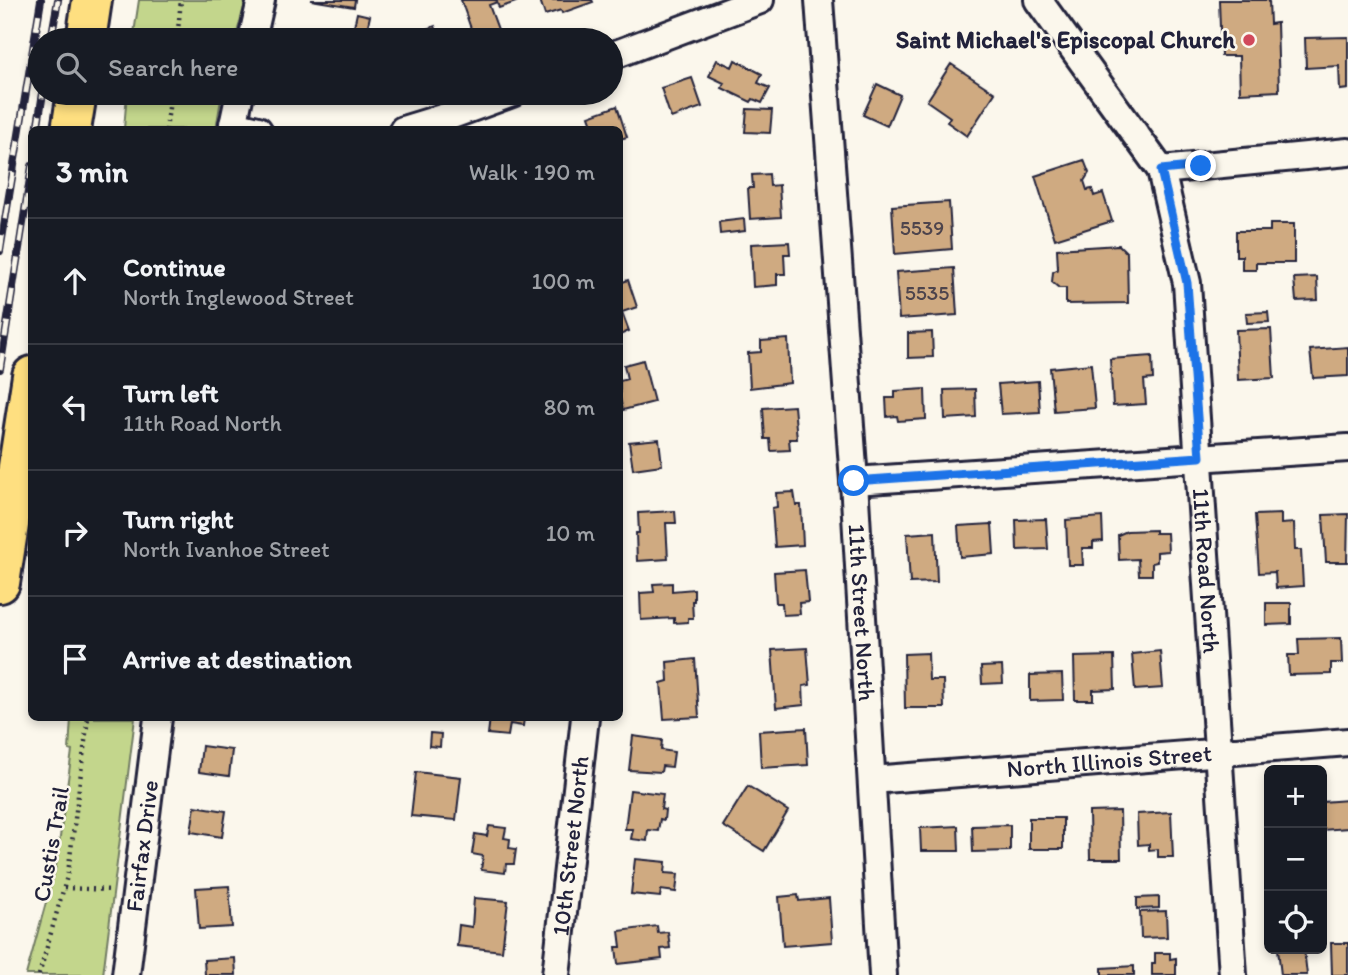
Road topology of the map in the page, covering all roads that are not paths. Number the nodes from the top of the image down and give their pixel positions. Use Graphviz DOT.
graph roads {
  1 [pos="92,0"];
  2 [pos="261,0"];
  3 [pos="760,0"];
  4 [pos="819,0"];
  5 [pos="1038,0"];
  6 [pos="88,28"];
  7 [pos="255,28"];
  8 [pos="623,51"];
  9 [pos="75,105"];
  10 [pos="240,105"];
  11 [pos="488,105"];
  12 [pos="455,122"];
  13 [pos="72,126"];
  14 [pos="241,126"];
  15 [pos="429,126"];
  16 [pos="1348,152"];
  17 [pos="1161,170"];
  18 [pos="28,402"];
  19 [pos="1348,448"];
  20 [pos="1200,457"];
  21 [pos="854,481"];
  22 [pos="0,583"];
  23 [pos="158,721"];
  24 [pos="585,721"];
  25 [pos="1348,742"];
  26 [pos="1218,751"];
  27 [pos="872,780"];
  28 [pos="126,975"];
  29 [pos="556,975"];
  30 [pos="883,975"];
  31 [pos="1233,975"];
  1 -- 6 [label="highway"];
  2 -- 7 [label="street"];
  3 -- 8 [label="street"];
  4 -- 21 [label="street, 11th Street North"];
  5 -- 17 [label="street, 11th Road North"];
  9 -- 13 [label="highway"];
  10 -- 14 [label="street"];
  11 -- 12 [label="street"];
  12 -- 15 [label="street"];
  16 -- 17 [label="street"];
  17 -- 20 [label="street, 11th Road North"];
  18 -- 22 [label="highway"];
  19 -- 20 [label="street"];
  20 -- 21 [label="street"];
  20 -- 26 [label="street, 11th Road North"];
  21 -- 27 [label="street, 11th Street North"];
  23 -- 28 [label="street, Fairfax Drive"];
  24 -- 29 [label="street, 10th Street North"];
  25 -- 26 [label="street, North Illinois Street"];
  26 -- 27 [label="street, North Illinois Street"];
  26 -- 31 [label="street, 11th Road North"];
  27 -- 30 [label="street, 11th Street North"];
}
